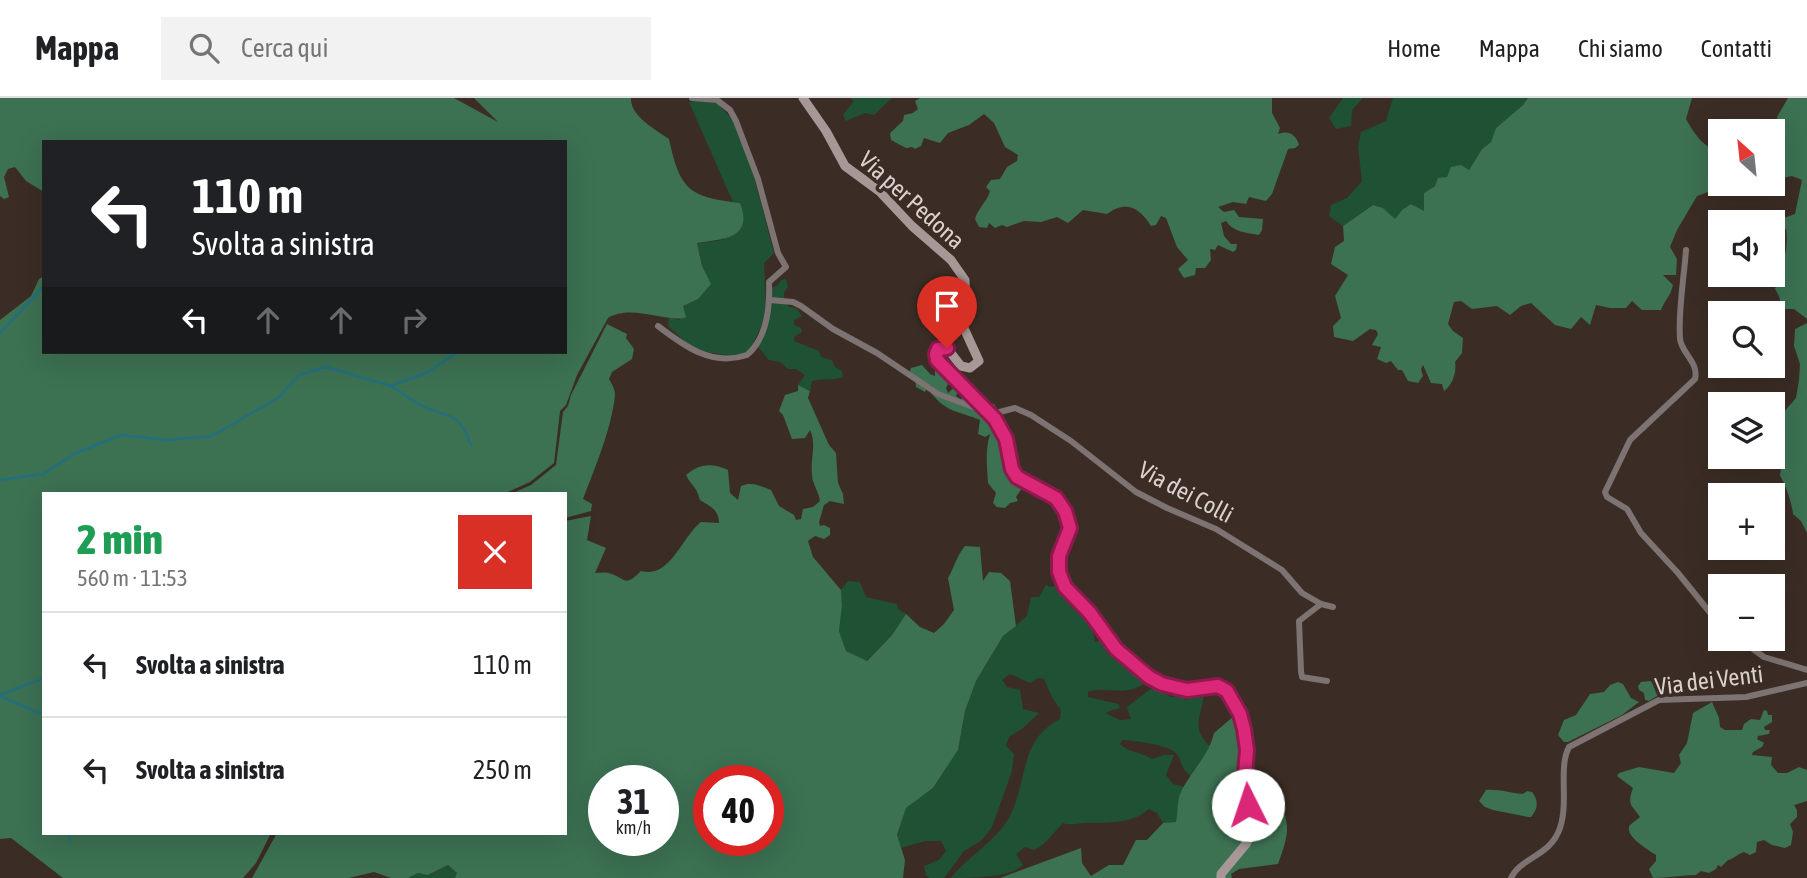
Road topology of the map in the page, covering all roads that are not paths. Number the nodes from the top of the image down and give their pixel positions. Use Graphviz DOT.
graph roads {
  1 [pos="692,98"];
  2 [pos="803,98"];
  3 [pos="1686,250"];
  4 [pos="770,300"];
  5 [pos="658,326"];
  6 [pos="992,414"];
  7 [pos="1321,604"];
  8 [pos="1333,607"];
  9 [pos="1708,610"];
  10 [pos="1755,651"];
  11 [pos="1807,670"];
  12 [pos="1326,681"];
  13 [pos="1807,683"];
  14 [pos="1221,878"];
  15 [pos="1511,878"];
  1 -- 4 [label="street"];
  2 -- 6 [label="street, Via per Pedona"];
  3 -- 9 [label="street"];
  4 -- 5 [label="street"];
  4 -- 6 [label="street"];
  6 -- 7 [label="street, Via dei Colli"];
  6 -- 14 [label="street"];
  7 -- 8 [label="street, Via dei Colli"];
  7 -- 12 [label="street"];
  10 -- 11 [label="street"];
  13 -- 15 [label="street, Via dei Venti"];
}
